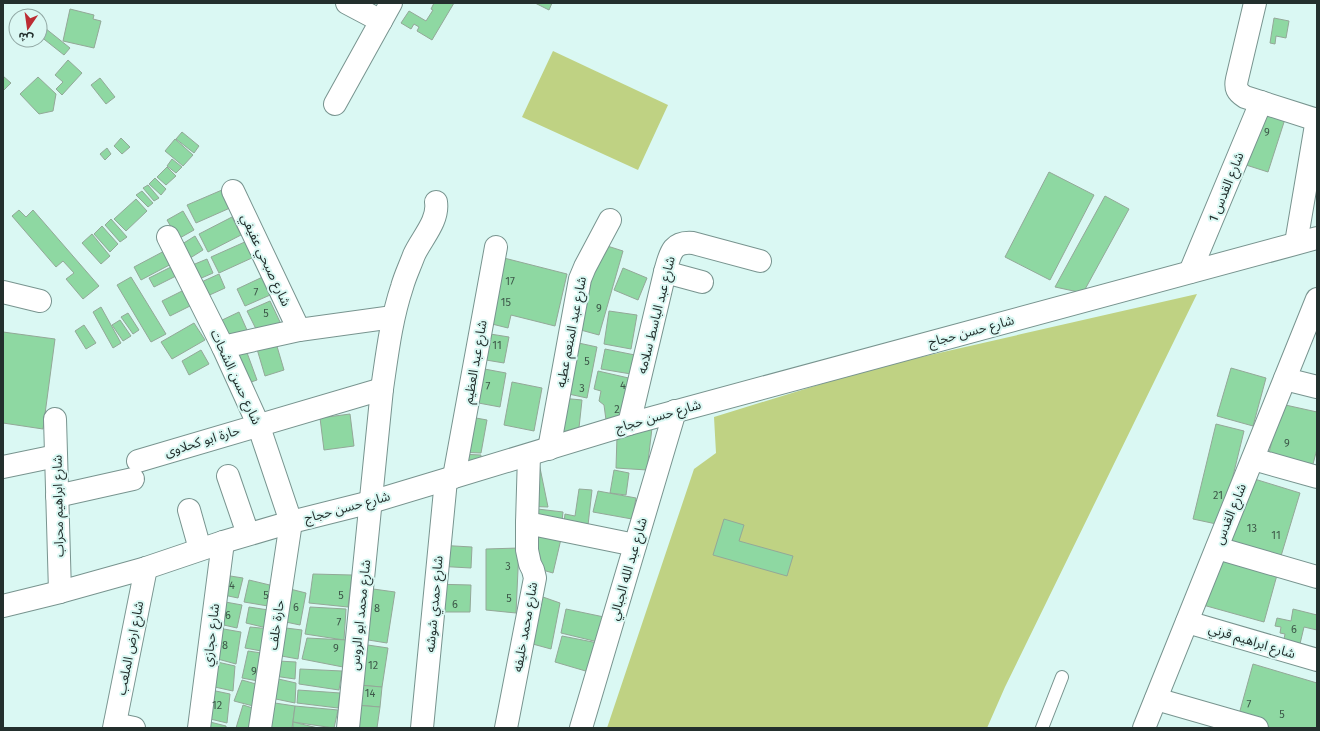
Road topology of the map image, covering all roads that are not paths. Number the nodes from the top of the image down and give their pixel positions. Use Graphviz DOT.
graph roads {
  1 [pos="346,3"];
  2 [pos="1255,3"];
  3 [pos="386,12"];
  4 [pos="1261,102"];
  5 [pos="335,104"];
  6 [pos="1317,120"];
  7 [pos="233,191"];
  8 [pos="436,202"];
  9 [pos="610,220"];
  10 [pos="168,237"];
  11 [pos="1307,240"];
  12 [pos="496,247"];
  13 [pos="760,261"];
  14 [pos="665,272"];
  15 [pos="1190,272"];
  16 [pos="702,282"];
  17 [pos="3,292"];
  18 [pos="1317,299"];
  19 [pos="40,301"];
  20 [pos="393,317"];
  21 [pos="299,330"];
  22 [pos="223,347"];
  23 [pos="1285,379"];
  24 [pos="1317,387"];
  25 [pos="382,389"];
  26 [pos="675,411"];
  27 [pos="55,419"];
  28 [pos="258,424"];
  29 [pos="630,424"];
  30 [pos="549,448"];
  31 [pos="529,455"];
  32 [pos="56,456"];
  33 [pos="1252,459"];
  34 [pos="3,466"];
  35 [pos="228,476"];
  36 [pos="1317,477"];
  37 [pos="450,479"];
  38 [pos="57,496"];
  39 [pos="371,502"];
  40 [pos="189,510"];
  41 [pos="291,522"];
  42 [pos="527,523"];
  43 [pos="248,534"];
  44 [pos="224,542"];
  45 [pos="635,544"];
  46 [pos="1217,548"];
  47 [pos="200,549"];
  48 [pos="146,568"];
  49 [pos="1317,577"];
  50 [pos="60,592"];
  51 [pos="3,606"];
  52 [pos="1187,622"];
  53 [pos="1317,660"];
  54 [pos="1062,677"];
  55 [pos="1156,699"];
  56 [pos="121,727"];
  57 [pos="199,728"];
  58 [pos="260,728"];
  59 [pos="348,728"];
  60 [pos="422,728"];
  61 [pos="506,728"];
  62 [pos="581,728"];
  63 [pos="1042,728"];
  64 [pos="1144,728"];
  65 [pos="1257,728"];
  1 -- 3 [label="street"];
  2 -- 4 [label="street"];
  3 -- 5 [label="street"];
  4 -- 6 [label="street"];
  4 -- 15 [label="street, شارع القدس 1"];
  6 -- 11 [label="street"];
  7 -- 21 [label="street, شارع صبحي عفيفي"];
  8 -- 20 [label="street, شارع محمد ابو الروس"];
  9 -- 30 [label="street, شارع عبد المنعم عطيه"];
  10 -- 22 [label="street, شارع حسن الشحات"];
  11 -- 15 [label="street, شارع حسن حجاج"];
  12 -- 37 [label="street, شارع عبد العظيم"];
  13 -- 14 [label="street, شارع عبد الباسط سلامه"];
  14 -- 16 [label="street"];
  14 -- 29 [label="street, شارع عبد الباسط سلامه"];
  15 -- 26 [label="street, شارع حسن حجاج"];
  17 -- 19 [label="street"];
  18 -- 23 [label="street, شارع القدس"];
  20 -- 21 [label="street"];
  20 -- 25 [label="street, شارع محمد ابو الروس"];
  21 -- 22 [label="street"];
  22 -- 28 [label="street, شارع حسن الشحات"];
  23 -- 24 [label="street"];
  23 -- 33 [label="street, شارع القدس"];
  25 -- 28 [label="street, حارة ابو كحلاوى"];
  25 -- 39 [label="street, شارع محمد ابو الروس"];
  26 -- 29 [label="street, شارع حسن حجاج"];
  26 -- 45 [label="street, شارع عبد الله الجبالي"];
  27 -- 32 [label="street, شارع ابراهيم محراب"];
  28 -- 38 [label="street, حارة ابو كحلاوى"];
  28 -- 41 [label="street, شارع حسن الشحات"];
  29 -- 30 [label="street, شارع حسن حجاج"];
  30 -- 31 [label="street, شارع حسن حجاج"];
  31 -- 37 [label="street, شارع حسن حجاج"];
  31 -- 42 [label="street, شارع محمد خليفه"];
  32 -- 34 [label="street"];
  32 -- 38 [label="street, شارع ابراهيم محراب"];
  33 -- 36 [label="street"];
  33 -- 46 [label="street, شارع القدس"];
  35 -- 43 [label="street"];
  37 -- 39 [label="street, شارع حسن حجاج"];
  37 -- 60 [label="street, شارع حمدي شوشه"];
  38 -- 50 [label="street, شارع ابراهيم محراب"];
  39 -- 41 [label="street, شارع حسن حجاج"];
  39 -- 59 [label="street, شارع محمد ابو الروس"];
  40 -- 47 [label="street"];
  41 -- 43 [label="street, شارع حسن حجاج"];
  41 -- 58 [label="street, حارة خلف"];
  42 -- 45 [label="street"];
  42 -- 61 [label="street, شارع محمد خليفه"];
  43 -- 44 [label="street, شارع حسن حجاج"];
  44 -- 47 [label="street, شارع حسن حجاج"];
  44 -- 57 [label="street, شارع حجازي"];
  45 -- 62 [label="street, شارع عبد الله الجبالي"];
  46 -- 49 [label="street"];
  46 -- 52 [label="street, شارع القدس"];
  47 -- 48 [label="street, شارع حسن حجاج"];
  48 -- 50 [label="street, شارع حسن حجاج"];
  48 -- 56 [label="street, شارع ارض الملعب"];
  50 -- 51 [label="street, شارع حسن حجاج"];
  52 -- 53 [label="street, شارع ابراهيم قرني"];
  52 -- 55 [label="street, شارع القدس"];
  54 -- 63 [label="lane"];
  55 -- 64 [label="street, شارع القدس"];
  55 -- 65 [label="street"];
}
